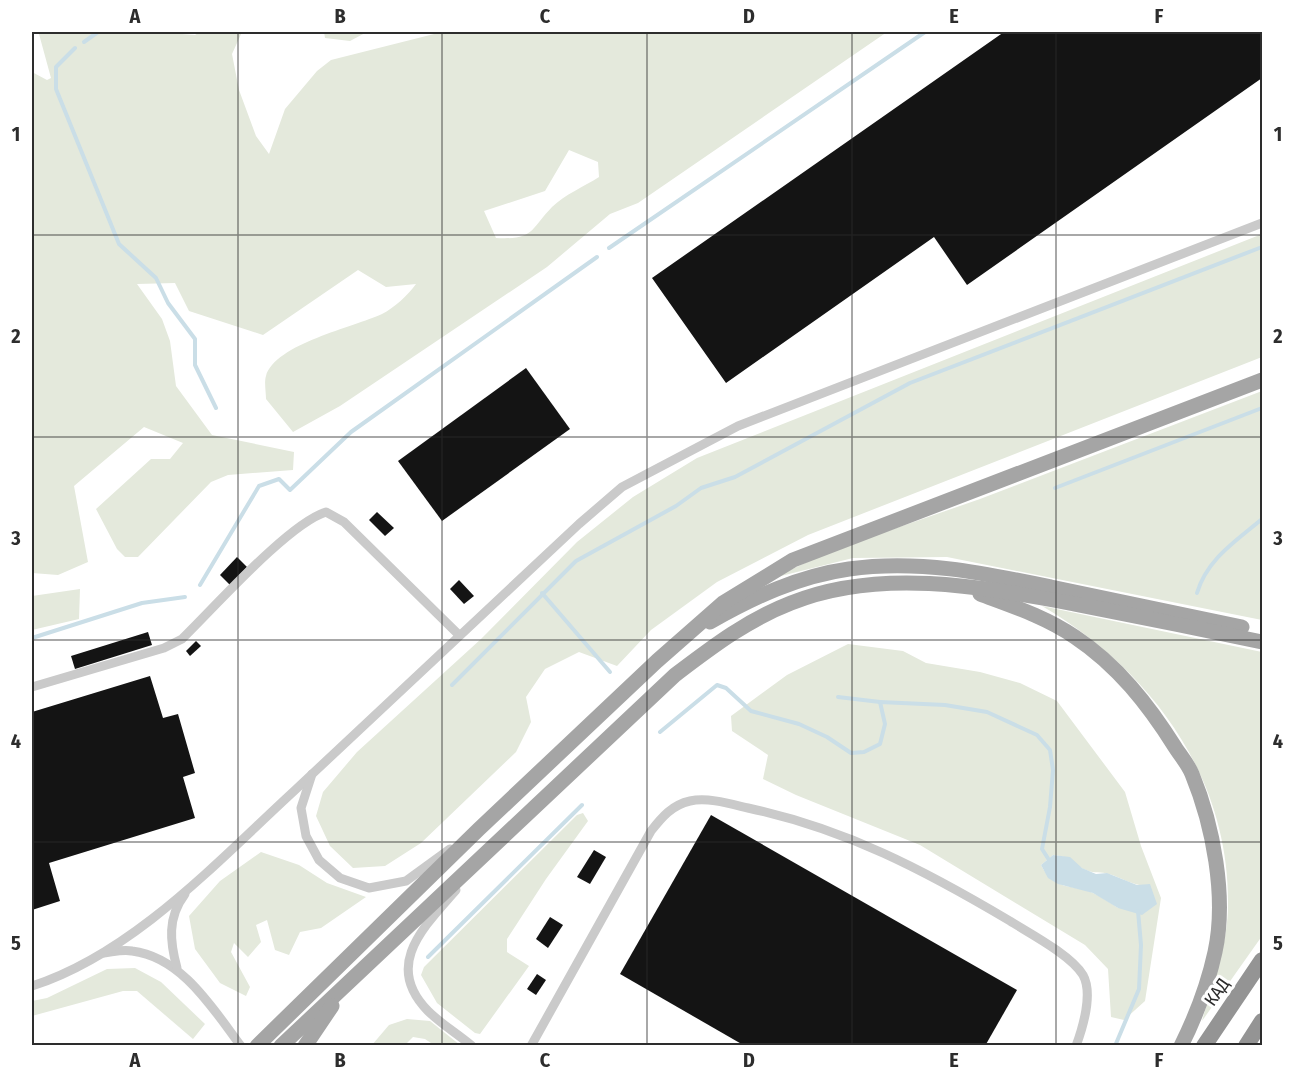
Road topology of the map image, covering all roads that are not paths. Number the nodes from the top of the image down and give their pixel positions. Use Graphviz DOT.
graph roads {
  1 [pos="1263,223"];
  2 [pos="1263,380"];
  3 [pos="951,585"];
  4 [pos="1263,632"];
  5 [pos="459,635"];
  6 [pos="688,635"];
  7 [pos="1263,642"];
  8 [pos="32,687"];
  9 [pos="313,773"];
  10 [pos="478,829"];
  11 [pos="499,840"];
  12 [pos="194,883"];
  13 [pos="102,954"];
  14 [pos="1263,960"];
  15 [pos="177,969"];
  16 [pos="349,981"];
  17 [pos="32,986"];
  18 [pos="1263,1021"];
  19 [pos="257,1044"];
  20 [pos="241,1046"];
  21 [pos="281,1046"];
  22 [pos="305,1046"];
  23 [pos="472,1046"];
  24 [pos="531,1046"];
  25 [pos="1076,1046"];
  26 [pos="1181,1046"];
  27 [pos="1204,1046"];
  28 [pos="1246,1046"];
  1 -- 5 [label="street"];
  2 -- 6 [label="main road"];
  3 -- 7 [label="main road"];
  3 -- 11 [label="main road"];
  3 -- 26 [label="main road"];
  4 -- 6 [label="main road"];
  5 -- 8 [label="street"];
  5 -- 9 [label="street"];
  6 -- 10 [label="main road"];
  9 -- 10 [label="street"];
  9 -- 12 [label="street"];
  10 -- 19 [label="main road"];
  11 -- 16 [label="main road"];
  11 -- 23 [label="street"];
  12 -- 13 [label="street"];
  12 -- 15 [label="street"];
  13 -- 15 [label="street"];
  13 -- 17 [label="street"];
  14 -- 27 [label="highway, КАД"];
  15 -- 20 [label="street"];
  16 -- 21 [label="main road"];
  16 -- 22 [label="main road"];
  18 -- 28 [label="highway"];
  24 -- 25 [label="street"];
}
